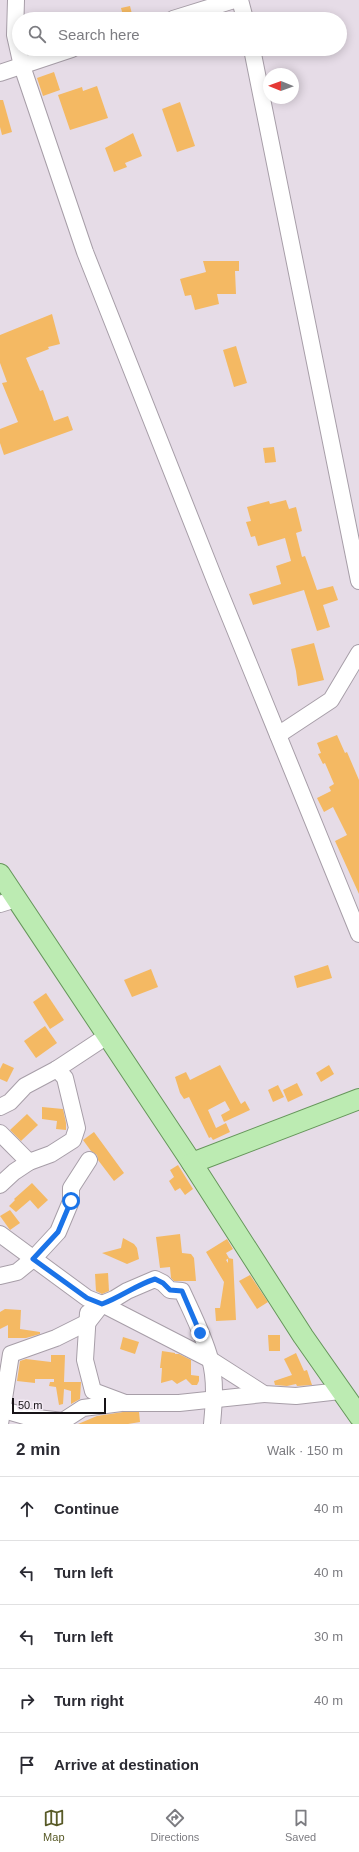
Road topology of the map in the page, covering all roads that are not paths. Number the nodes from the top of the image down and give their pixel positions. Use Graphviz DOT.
graph roads {
  1 [pos="16,0"];
  2 [pos="234,0"];
  3 [pos="240,0"];
  4 [pos="16,12"];
  5 [pos="195,12"];
  6 [pos="243,12"];
  7 [pos="20,56"];
  8 [pos="51,56"];
  9 [pos="253,56"];
  10 [pos="22,66"];
  11 [pos="0,73"];
  12 [pos="359,581"];
  13 [pos="359,653"];
  14 [pos="278,735"];
  15 [pos="0,874"];
  16 [pos="8,902"];
  17 [pos="359,934"];
  18 [pos="107,1036"];
  19 [pos="57,1069"];
  20 [pos="359,1099"];
  21 [pos="0,1107"];
  22 [pos="0,1132"];
  23 [pos="89,1160"];
  24 [pos="29,1162"];
  25 [pos="192,1164"];
  26 [pos="0,1185"];
  27 [pos="0,1234"];
  28 [pos="33,1259"];
  29 [pos="0,1276"];
  30 [pos="87,1298"];
  31 [pos="102,1304"];
  32 [pos="88,1322"];
  33 [pos="211,1360"];
  34 [pos="340,1391"];
  35 [pos="264,1394"];
  36 [pos="214,1400"];
  37 [pos="125,1403"];
  38 [pos="1,1414"];
  39 [pos="359,1416"];
  40 [pos="212,1424"];
  1 -- 4 [label="street"];
  2 -- 5 [label="street"];
  3 -- 6 [label="street"];
  7 -- 10 [label="street"];
  8 -- 10 [label="street"];
  9 -- 12 [label="street"];
  10 -- 11 [label="street"];
  10 -- 14 [label="street"];
  13 -- 14 [label="street"];
  14 -- 17 [label="street"];
  15 -- 16 [label="main road"];
  16 -- 18 [label="main road"];
  18 -- 19 [label="street"];
  18 -- 25 [label="main road"];
  19 -- 21 [label="street"];
  19 -- 24 [label="street"];
  20 -- 25 [label="main road"];
  22 -- 24 [label="street"];
  23 -- 28 [label="street"];
  24 -- 26 [label="street"];
  25 -- 34 [label="main road"];
  27 -- 28 [label="street"];
  28 -- 29 [label="street"];
  28 -- 30 [label="street"];
  30 -- 31 [label="street"];
  30 -- 32 [label="street"];
  31 -- 32 [label="street"];
  31 -- 33 [label="street"];
  31 -- 33 [label="street"];
  32 -- 37 [label="street"];
  32 -- 38 [label="street"];
  33 -- 35 [label="street"];
  33 -- 36 [label="street"];
  34 -- 35 [label="street"];
  34 -- 39 [label="main road"];
  35 -- 36 [label="street"];
  36 -- 37 [label="street"];
  36 -- 40 [label="street"];
  37 -- 38 [label="street"];
}
